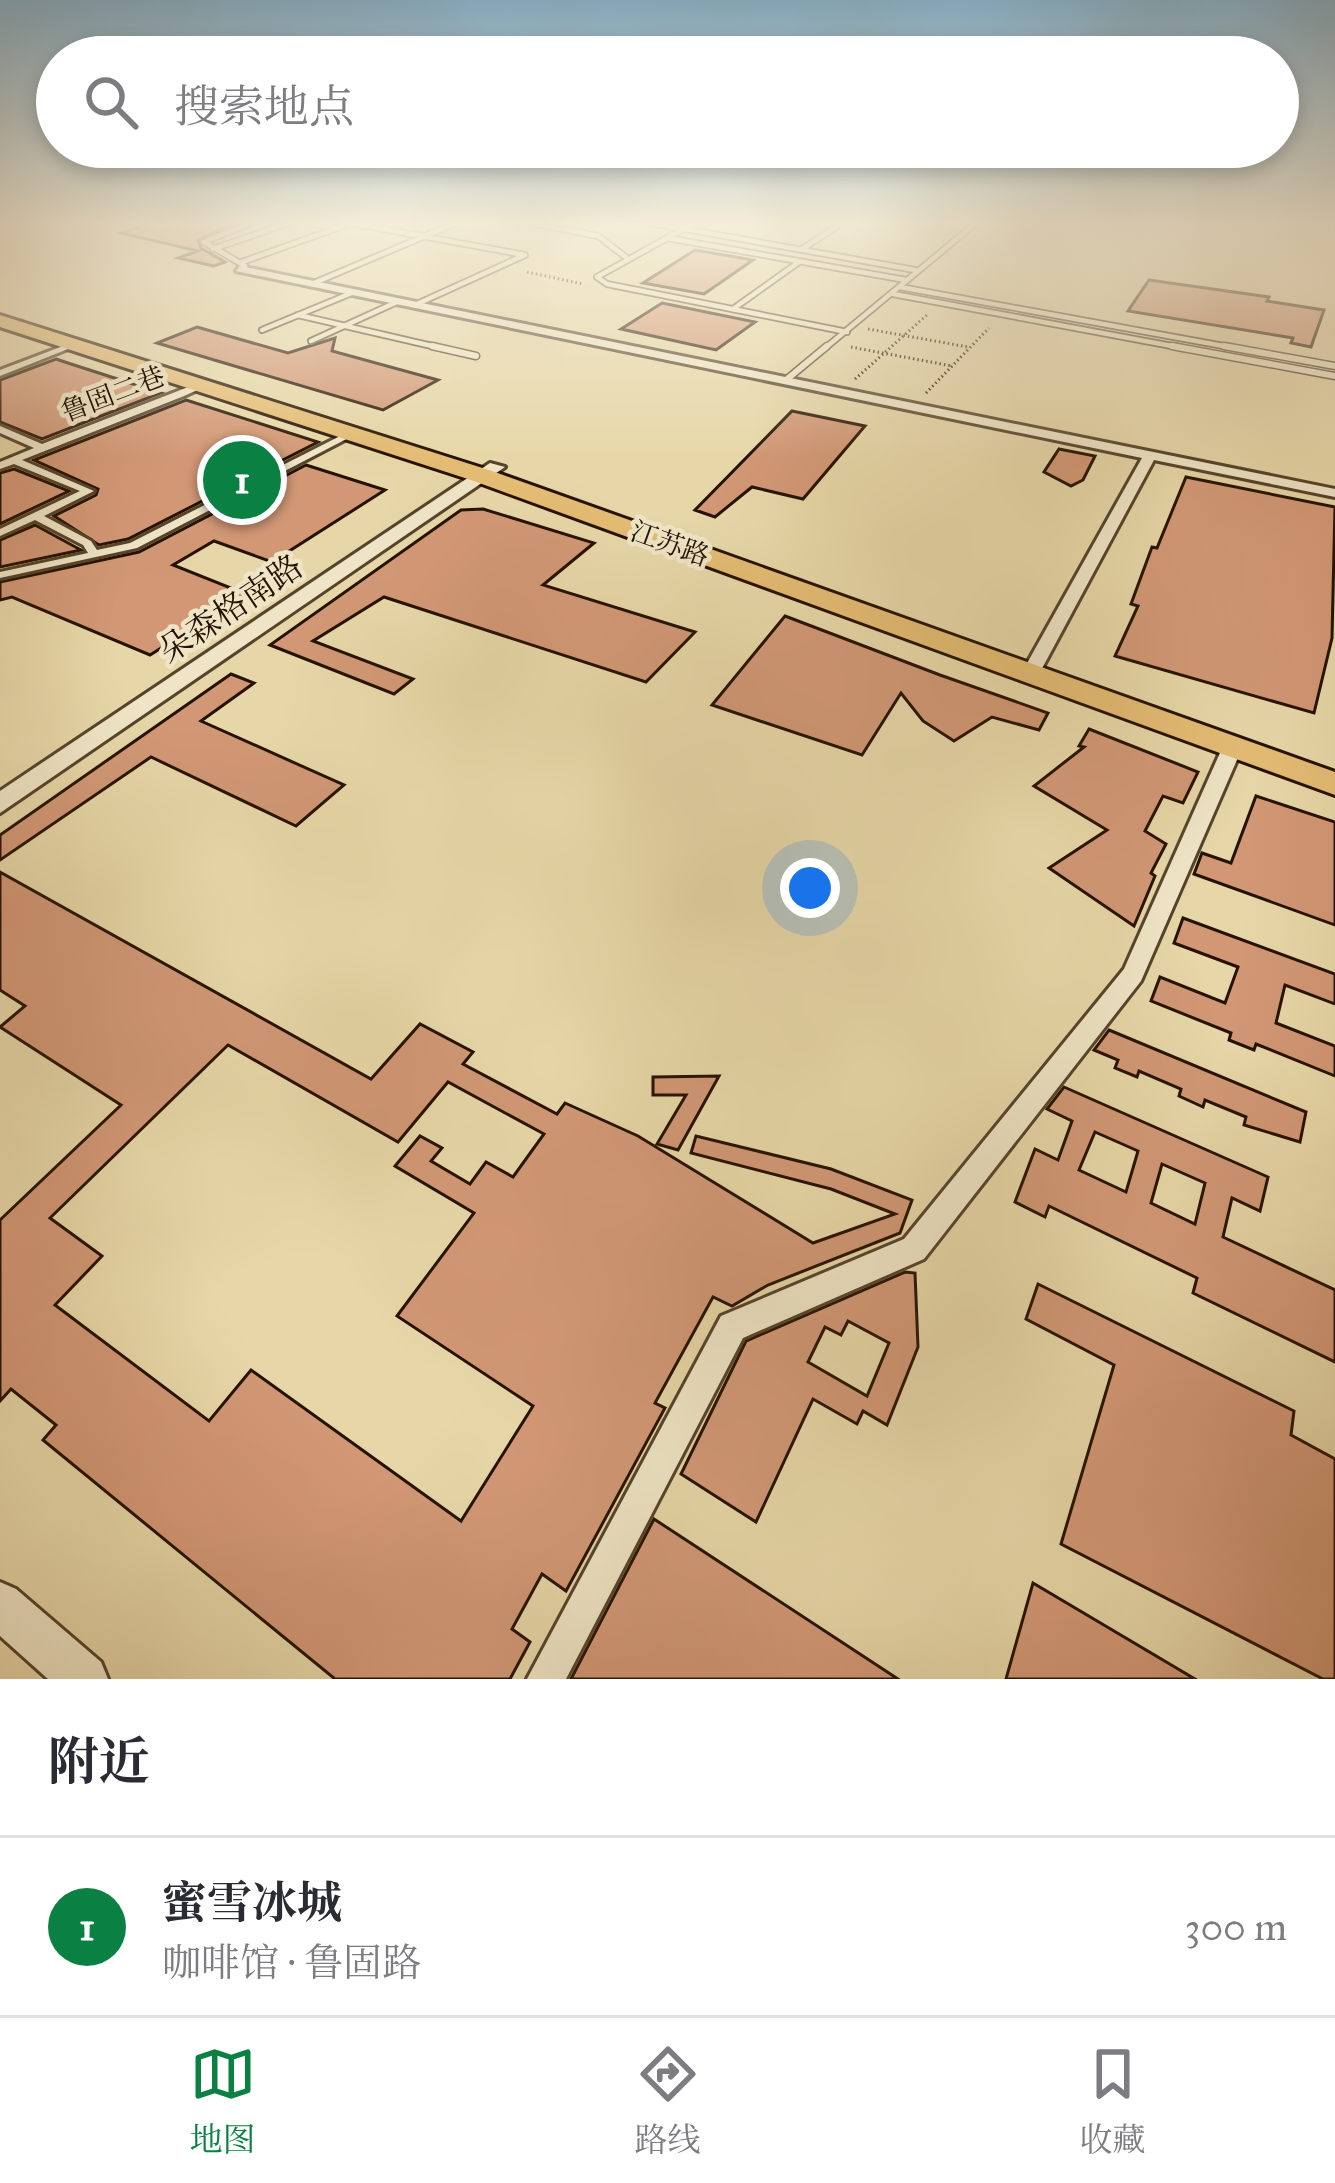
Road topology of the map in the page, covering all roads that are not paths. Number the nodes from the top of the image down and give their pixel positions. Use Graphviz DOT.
graph roads {
  1 [pos="334,300"];
  2 [pos="396,300"];
  3 [pos="425,300"];
  4 [pos="689,300"];
  5 [pos="745,300"];
  6 [pos="886,300"];
  7 [pos="932,300"];
  8 [pos="952,300"];
  9 [pos="399,301"];
  10 [pos="417,304"];
  11 [pos="733,309"];
  12 [pos="0,310"];
  13 [pos="298,315"];
  14 [pos="0,321"];
  15 [pos="346,326"];
  16 [pos="851,329"];
  17 [pos="262,330"];
  18 [pos="311,341"];
  19 [pos="74,345"];
  20 [pos="476,356"];
  21 [pos="1335,366"];
  22 [pos="0,373"];
  23 [pos="1335,376"];
  24 [pos="786,380"];
  25 [pos="201,385"];
  26 [pos="0,429"];
  27 [pos="352,433"];
  28 [pos="42,448"];
  29 [pos="1150,454"];
  30 [pos="16,461"];
  31 [pos="0,466"];
  32 [pos="490,472"];
  33 [pos="1335,493"];
  34 [pos="35,516"];
  35 [pos="0,532"];
  36 [pos="94,554"];
  37 [pos="0,575"];
  38 [pos="1035,666"];
  39 [pos="1233,746"];
  40 [pos="1335,763"];
  41 [pos="1335,784"];
  42 [pos="0,804"];
  43 [pos="0,1605"];
  44 [pos="84,1679"];
  45 [pos="547,1679"];
  1 -- 13 [label="lane"];
  2 -- 9 [label="street"];
  3 -- 10 [label="lane"];
  4 -- 11 [label="lane"];
  5 -- 11 [label="lane"];
  6 -- 16 [label="lane"];
  7 -- 23 [label="lane"];
  8 -- 21 [label="lane"];
  9 -- 10 [label="street"];
  9 -- 15 [label="lane"];
  10 -- 24 [label="street"];
  11 -- 16 [label="lane"];
  12 -- 32 [label="highway, 江苏路"];
  13 -- 15 [label="lane"];
  13 -- 17 [label="lane"];
  14 -- 19 [label="highway, 江苏路"];
  15 -- 18 [label="lane"];
  15 -- 20 [label="lane"];
  16 -- 24 [label="lane"];
  19 -- 22 [label="street, 鲁固二巷"];
  19 -- 25 [label="highway, 江苏路"];
  24 -- 29 [label="street"];
  25 -- 27 [label="highway, 江苏路"];
  25 -- 28 [label="street, 鲁固二巷"];
  26 -- 28 [label="street, 鲁固二巷"];
  27 -- 32 [label="highway, 江苏路"];
  27 -- 36 [label="street"];
  28 -- 30 [label="street, 鲁固二巷"];
  29 -- 33 [label="street"];
  29 -- 38 [label="street"];
  30 -- 31 [label="street, 鲁固二巷"];
  30 -- 34 [label="street"];
  32 -- 38 [label="highway, 江苏路"];
  32 -- 42 [label="street, 朵森格南路"];
  34 -- 35 [label="street"];
  34 -- 36 [label="street"];
  36 -- 37 [label="street"];
  38 -- 39 [label="highway, 江苏路"];
  38 -- 40 [label="highway, 江苏路"];
  39 -- 41 [label="highway, 江苏路"];
  39 -- 45 [label="street"];
  43 -- 44 [label="street"];
}
